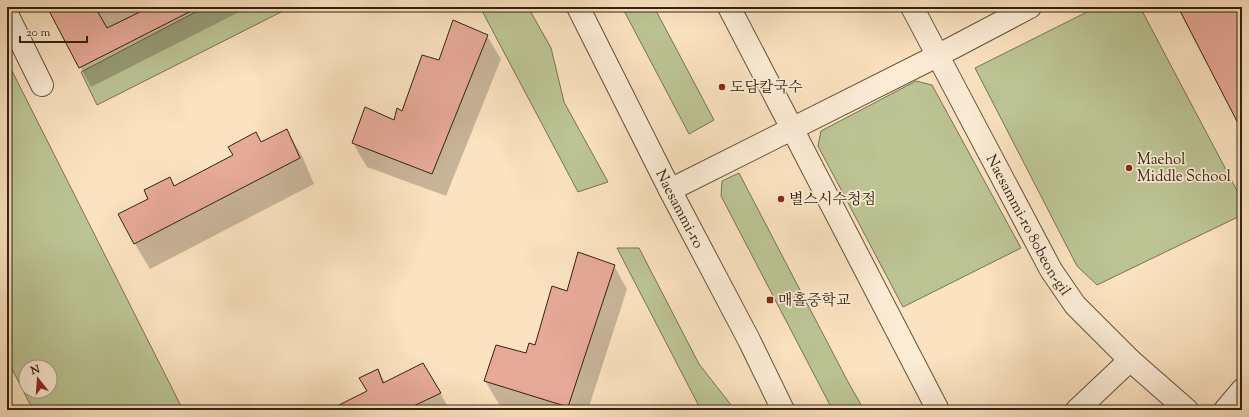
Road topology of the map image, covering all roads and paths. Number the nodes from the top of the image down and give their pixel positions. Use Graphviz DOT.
graph roads {
  1 [pos="578,7"];
  2 [pos="729,7"];
  3 [pos="912,7"];
  4 [pos="1030,7"];
  5 [pos="7,14"];
  6 [pos="937,56"];
  7 [pos="42,85"];
  8 [pos="792,128"];
  9 [pos="670,190"];
  10 [pos="1130,360"];
  11 [pos="1242,390"];
  12 [pos="784,410"];
  13 [pos="938,410"];
  14 [pos="1077,410"];
  15 [pos="1187,410"];
  16 [pos="1225,410"];
  1 -- 9 [label="street, Naesammi-ro"];
  2 -- 8 [label="street"];
  3 -- 6 [label="street, Naesammi-ro 80beon-gil"];
  4 -- 6 [label="street"];
  5 -- 7 [label="street"];
  6 -- 8 [label="street"];
  6 -- 10 [label="street, Naesammi-ro 80beon-gil"];
  8 -- 9 [label="street"];
  8 -- 13 [label="street"];
  9 -- 12 [label="street, Naesammi-ro"];
  10 -- 14 [label="street"];
  10 -- 15 [label="street, Naesammi-ro 80beon-gil"];
  11 -- 16 [label="street"];
}
